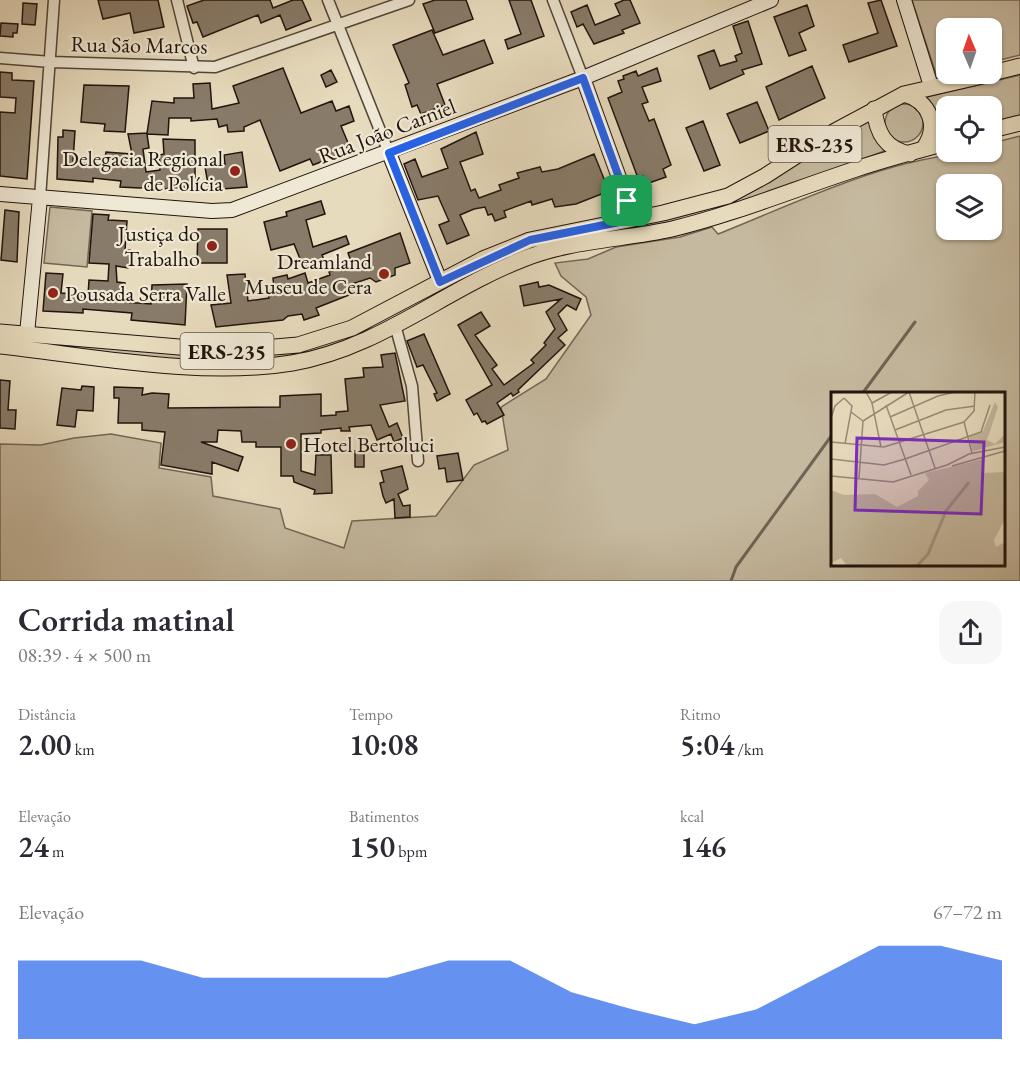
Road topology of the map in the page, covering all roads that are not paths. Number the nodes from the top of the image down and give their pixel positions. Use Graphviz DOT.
graph roads {
  1 [pos="54,0"];
  2 [pos="177,0"];
  3 [pos="328,0"];
  4 [pos="409,0"];
  5 [pos="553,0"];
  6 [pos="771,0"];
  7 [pos="904,0"];
  8 [pos="338,25"];
  9 [pos="0,58"];
  10 [pos="51,62"];
  11 [pos="1020,66"];
  12 [pos="194,68"];
  13 [pos="1002,70"];
  14 [pos="583,78"];
  15 [pos="940,84"];
  16 [pos="931,86"];
  17 [pos="904,94"];
  18 [pos="874,109"];
  19 [pos="1020,123"];
  20 [pos="1002,128"];
  21 [pos="936,146"];
  22 [pos="917,152"];
  23 [pos="389,153"];
  24 [pos="0,194"];
  25 [pos="40,198"];
  26 [pos="634,219"];
  27 [pos="440,282"];
  28 [pos="395,325"];
  29 [pos="0,332"];
  30 [pos="27,334"];
  31 [pos="370,338"];
  32 [pos="0,346"];
  33 [pos="418,461"];
  1 -- 10 [label="street"];
  2 -- 12 [label="street"];
  3 -- 8 [label="street"];
  4 -- 8 [label="street, Rua São Marcos"];
  5 -- 14 [label="street"];
  6 -- 14 [label="street, Rua João Carniel"];
  7 -- 16 [label="street"];
  8 -- 12 [label="street, Rua São Marcos"];
  8 -- 23 [label="street"];
  9 -- 10 [label="street, Rua São Marcos"];
  10 -- 12 [label="street, Rua São Marcos"];
  10 -- 25 [label="street"];
  11 -- 13 [label="main road, ERS-235"];
  14 -- 23 [label="street, Rua João Carniel"];
  14 -- 26 [label="street"];
  15 -- 16 [label="main road, ERS-235"];
  16 -- 17 [label="main road, ERS-235"];
  17 -- 18 [label="main road, ERS-235"];
  17 -- 22 [label="main road"];
  18 -- 22 [label="main road"];
  18 -- 26 [label="main road, ERS-235"];
  19 -- 20 [label="main road"];
  21 -- 22 [label="main road, ERS-235"];
  22 -- 28 [label="main road, ERS-235"];
  23 -- 25 [label="street, Rua João Carniel"];
  23 -- 27 [label="street"];
  24 -- 25 [label="street, Rua João Carniel"];
  25 -- 30 [label="street"];
  26 -- 27 [label="main road, ERS-235"];
  27 -- 30 [label="main road, ERS-235"];
  27 -- 31 [label="main road"];
  28 -- 31 [label="main road, ERS-235"];
  28 -- 33 [label="street"];
  29 -- 30 [label="main road, ERS-235"];
  31 -- 32 [label="main road, ERS-235"];
}
